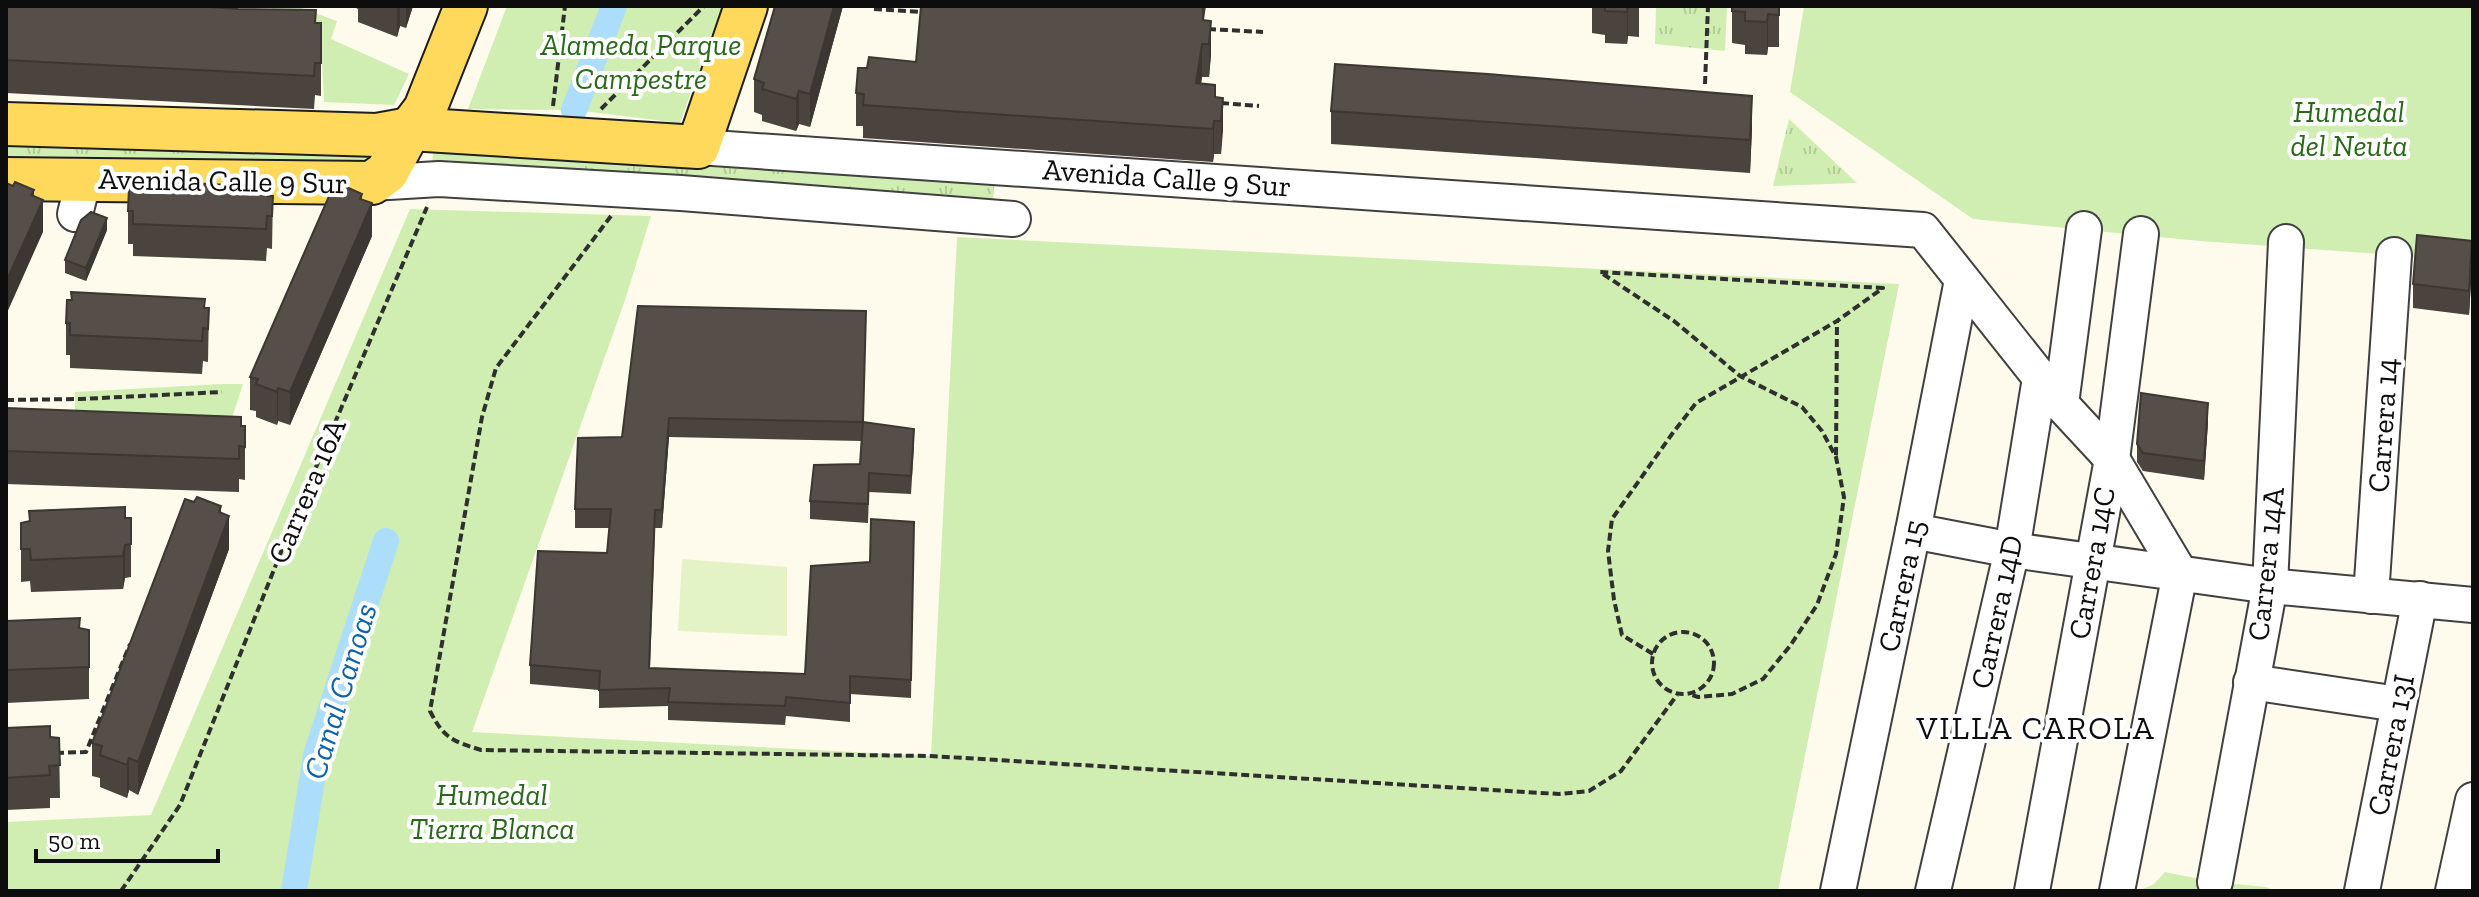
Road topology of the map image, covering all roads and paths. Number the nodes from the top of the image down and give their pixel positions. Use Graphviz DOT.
graph roads {
  1 [pos="466,6"];
  2 [pos="565,6"];
  3 [pos="704,6"];
  4 [pos="746,6"];
  5 [pos="1708,6"];
  6 [pos="874,9"];
  7 [pos="936,13"];
  8 [pos="1200,28"];
  9 [pos="1263,32"];
  10 [pos="1705,84"];
  11 [pos="1212,103"];
  12 [pos="1259,106"];
  13 [pos="6,124"];
  14 [pos="410,129"];
  15 [pos="550,136"];
  16 [pos="592,139"];
  17 [pos="698,147"];
  18 [pos="6,179"];
  19 [pos="439,179"];
  20 [pos="372,183"];
  21 [pos="631,191"];
  22 [pos="1013,219"];
  23 [pos="2084,229"];
  24 [pos="2141,234"];
  25 [pos="2286,242"];
  26 [pos="2394,255"];
  27 [pos="1962,280"];
  28 [pos="1837,321"];
  29 [pos="1740,376"];
  30 [pos="2050,391"];
  31 [pos="222,392"];
  32 [pos="6,400"];
  33 [pos="1836,457"];
  34 [pos="2112,459"];
  35 [pos="1913,531"];
  36 [pos="2012,550"];
  37 [pos="2092,562"];
  38 [pos="2180,573"];
  39 [pos="2270,586"];
  40 [pos="2371,596"];
  41 [pos="2420,599"];
  42 [pos="2473,605"];
  43 [pos="135,631"];
  44 [pos="1653,654"];
  45 [pos="2251,682"];
  46 [pos="1689,694"];
  47 [pos="1677,695"];
  48 [pos="2398,704"];
  49 [pos="46,754"];
  50 [pos="2473,800"];
  51 [pos="2215,882"];
  52 [pos="121,891"];
  53 [pos="1838,891"];
  54 [pos="1933,891"];
  55 [pos="2032,891"];
  56 [pos="2117,891"];
  57 [pos="2362,891"];
  58 [pos="2453,891"];
  1 -- 14 [label="main road"];
  2 -- 15 [label="path"];
  3 -- 16 [label="path"];
  4 -- 17 [label="main road"];
  5 -- 10 [label="path"];
  6 -- 7 [label="path"];
  8 -- 9 [label="path"];
  11 -- 12 [label="path"];
  13 -- 14 [label="main road, Avenida Calle 9 Sur"];
  14 -- 15 [label="main road, Avenida Calle 9 Sur"];
  14 -- 20 [label="main road, Avenida Calle 9 Sur"];
  15 -- 16 [label="main road, Avenida Calle 9 Sur"];
  16 -- 17 [label="main road, Avenida Calle 9 Sur"];
  17 -- 27 [label="street, Avenida Calle 9 Sur"];
  18 -- 20 [label="main road, Avenida Calle 9 Sur"];
  19 -- 20 [label="street"];
  19 -- 21 [label="street"];
  19 -- 52 [label="path, Carrera 16A"];
  21 -- 22 [label="street"];
  21 -- 47 [label="path"];
  23 -- 30 [label="street, Carrera 14D"];
  24 -- 34 [label="street, Carrera 14C"];
  25 -- 39 [label="street, Carrera 14A"];
  26 -- 40 [label="street, Carrera 14"];
  27 -- 30 [label="street"];
  27 -- 35 [label="street, Carrera 15"];
  28 -- 29 [label="path"];
  28 -- 29 [label="path"];
  28 -- 33 [label="path"];
  29 -- 33 [label="path"];
  29 -- 44 [label="path"];
  30 -- 34 [label="street"];
  30 -- 36 [label="street, Carrera 14D"];
  31 -- 32 [label="path"];
  33 -- 46 [label="path"];
  34 -- 37 [label="street, Carrera 14C"];
  34 -- 38 [label="street"];
  35 -- 36 [label="street"];
  35 -- 53 [label="street, Carrera 15"];
  36 -- 37 [label="street"];
  36 -- 54 [label="street, Carrera 14D"];
  37 -- 38 [label="street"];
  37 -- 55 [label="street, Carrera 14C"];
  38 -- 39 [label="street"];
  38 -- 56 [label="street"];
  39 -- 40 [label="street"];
  39 -- 45 [label="street, Carrera 14A"];
  40 -- 41 [label="street"];
  41 -- 42 [label="street"];
  41 -- 48 [label="street, Carrera 13I"];
  43 -- 49 [label="path"];
  44 -- 46 [label="path"];
  44 -- 47 [label="path"];
  45 -- 48 [label="street"];
  45 -- 51 [label="street, Carrera 14A"];
  46 -- 47 [label="path"];
  48 -- 57 [label="street, Carrera 13I"];
  50 -- 58 [label="street"];
}
